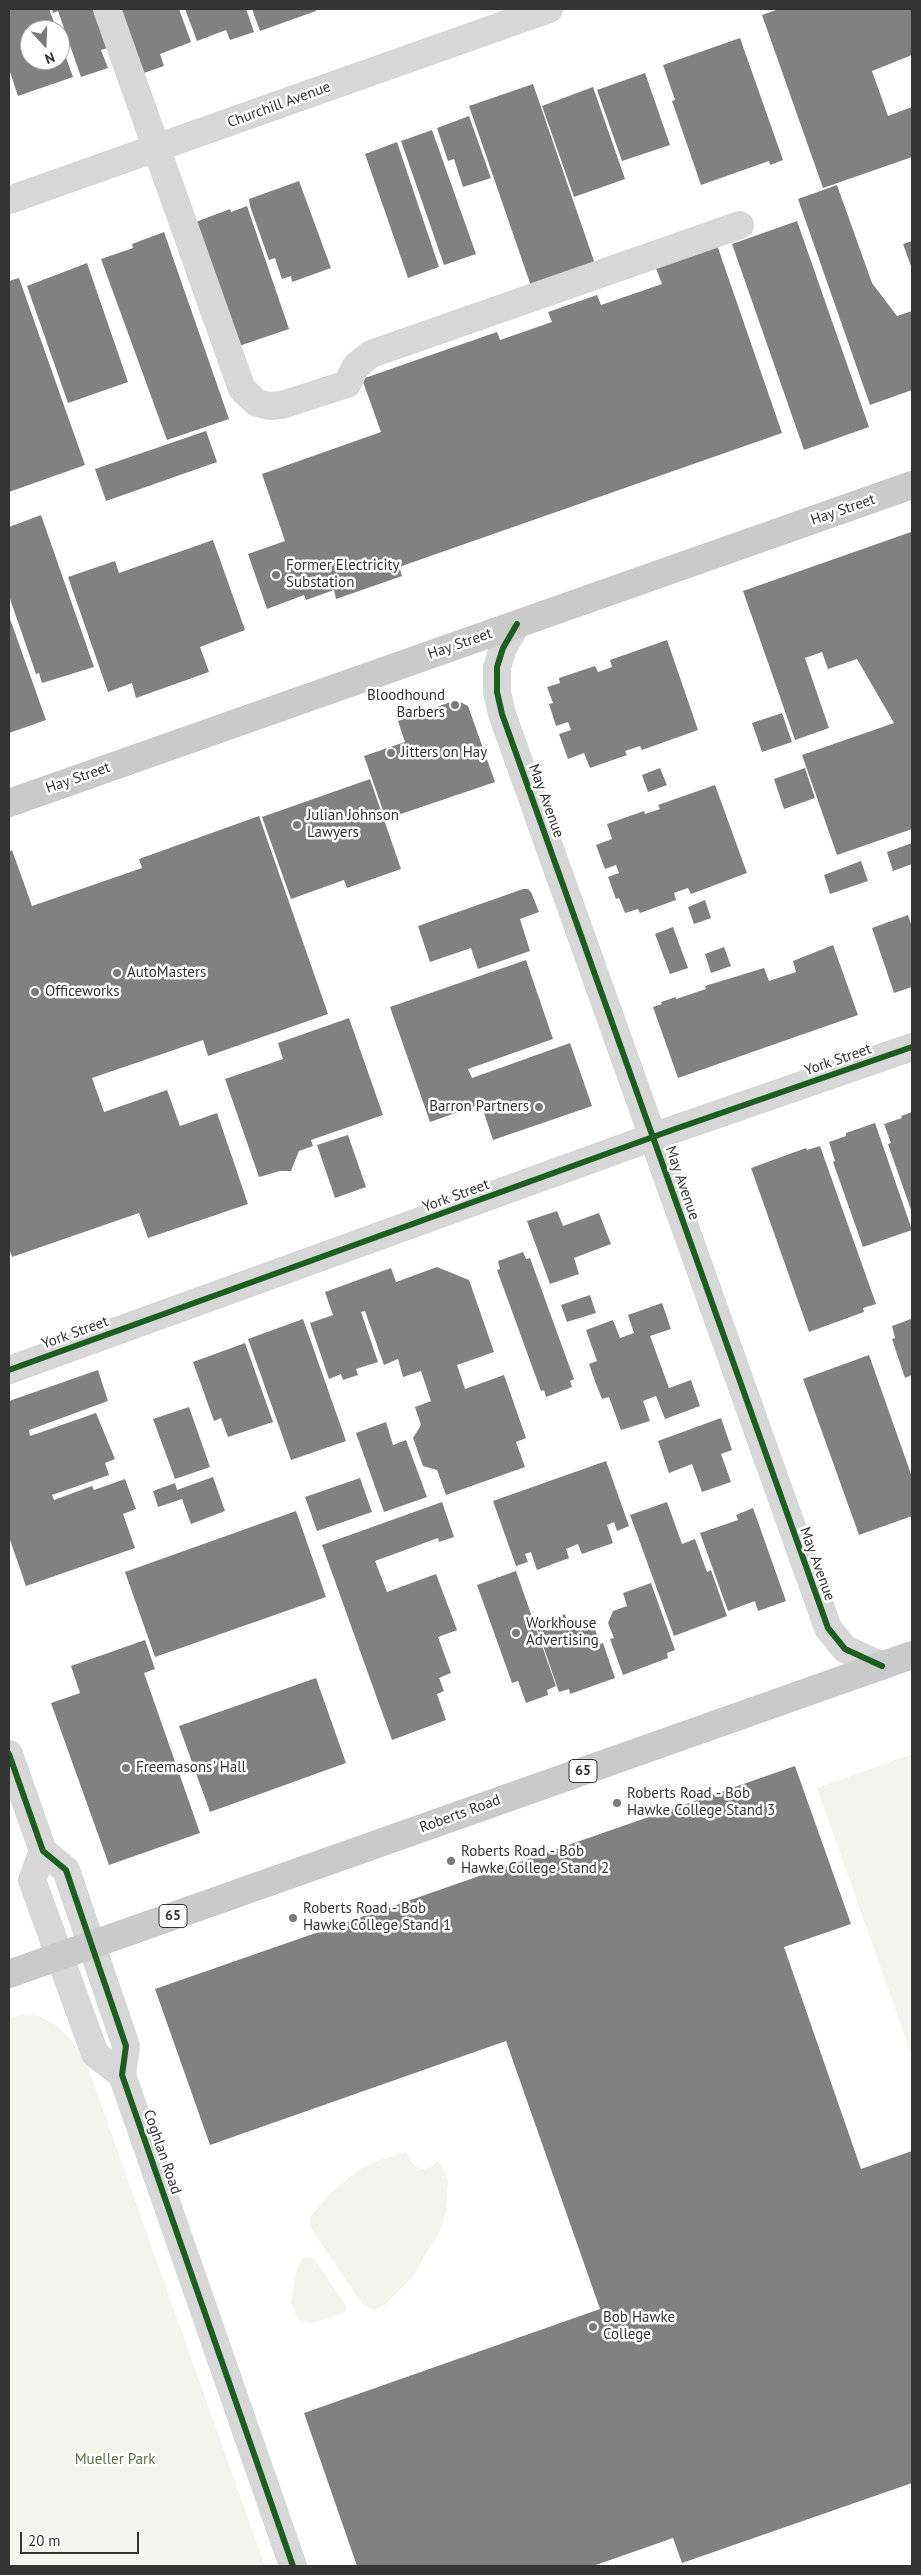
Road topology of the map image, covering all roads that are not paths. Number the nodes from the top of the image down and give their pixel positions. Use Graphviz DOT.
graph roads {
  1 [pos="107,9"];
  2 [pos="549,9"];
  3 [pos="156,148"];
  4 [pos="9,200"];
  5 [pos="740,225"];
  6 [pos="912,485"];
  7 [pos="517,624"];
  8 [pos="9,803"];
  9 [pos="912,1047"];
  10 [pos="653,1138"];
  11 [pos="9,1370"];
  12 [pos="912,1655"];
  13 [pos="882,1666"];
  14 [pos="9,1754"];
  15 [pos="43,1851"];
  16 [pos="92,1945"];
  17 [pos="59,1956"];
  18 [pos="9,1974"];
  19 [pos="122,2075"];
  20 [pos="294,2566"];
  1 -- 3 [label="street"];
  2 -- 3 [label="street, Churchill Avenue"];
  3 -- 4 [label="street, Churchill Avenue"];
  3 -- 5 [label="street"];
  6 -- 7 [label="main road, Hay Street"];
  7 -- 8 [label="main road, Hay Street"];
  7 -- 10 [label="street, May Avenue"];
  9 -- 10 [label="street, York Street"];
  10 -- 11 [label="street, York Street"];
  10 -- 13 [label="street, May Avenue"];
  12 -- 13 [label="main road, Roberts Road / 65"];
  13 -- 16 [label="main road, Roberts Road / 65"];
  14 -- 15 [label="street"];
  15 -- 16 [label="street, Coghlan Road"];
  15 -- 17 [label="street"];
  16 -- 17 [label="main road, Roberts Road / 65"];
  16 -- 19 [label="street, Coghlan Road"];
  17 -- 18 [label="main road, Roberts Road / 65"];
  17 -- 19 [label="street"];
  19 -- 20 [label="street, Coghlan Road"];
}
